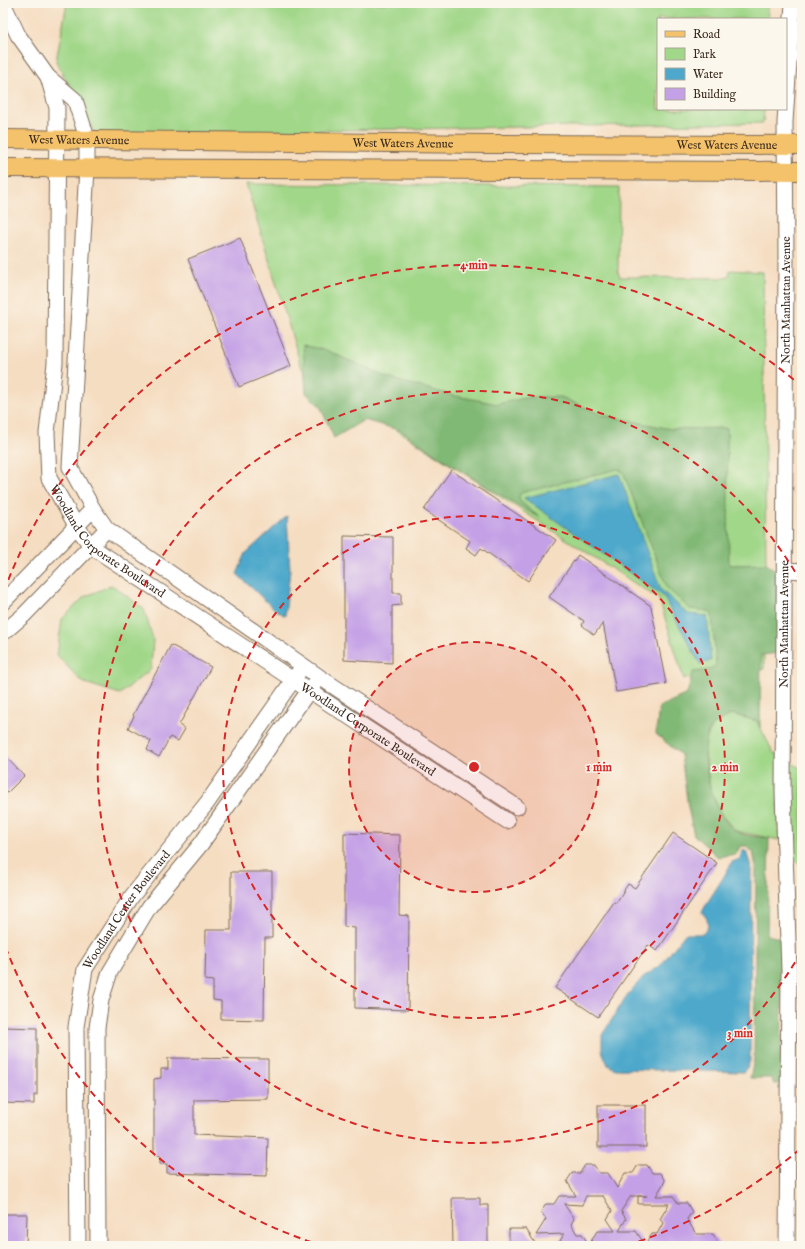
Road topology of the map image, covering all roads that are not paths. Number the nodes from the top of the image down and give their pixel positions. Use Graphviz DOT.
graph roads {
  1 [pos="3,3"];
  2 [pos="793,3"];
  3 [pos="48,77"];
  4 [pos="56,138"];
  5 [pos="86,138"];
  6 [pos="3,139"];
  7 [pos="794,145"];
  8 [pos="3,168"];
  9 [pos="56,168"];
  10 [pos="87,168"];
  11 [pos="784,171"];
  12 [pos="802,171"];
  13 [pos="55,363"];
  14 [pos="76,364"];
  15 [pos="93,509"];
  16 [pos="76,527"];
  17 [pos="107,529"];
  18 [pos="92,547"];
  19 [pos="786,570"];
  20 [pos="802,571"];
  21 [pos="3,602"];
  22 [pos="3,633"];
  23 [pos="302,665"];
  24 [pos="318,676"];
  25 [pos="293,680"];
  26 [pos="310,691"];
  27 [pos="517,807"];
  28 [pos="507,821"];
  29 [pos="171,848"];
  30 [pos="187,860"];
  31 [pos="76,1027"];
  32 [pos="97,1028"];
  33 [pos="78,1246"];
  34 [pos="98,1246"];
  35 [pos="788,1246"];
  1 -- 3 [label="street"];
  2 -- 7 [label="street, North Manhattan Avenue"];
  3 -- 4 [label="street, Woodland Corporate Boulevard"];
  3 -- 5 [label="street, Woodland Corporate Boulevard"];
  4 -- 5 [label="main road, West Waters Avenue"];
  4 -- 6 [label="main road, West Waters Avenue"];
  4 -- 9 [label="street, Woodland Corporate Boulevard"];
  5 -- 7 [label="main road, West Waters Avenue"];
  5 -- 10 [label="street, Woodland Corporate Boulevard"];
  7 -- 11 [label="street, North Manhattan Avenue"];
  8 -- 9 [label="main road"];
  9 -- 10 [label="main road"];
  9 -- 13 [label="street, Woodland Corporate Boulevard"];
  10 -- 11 [label="main road"];
  10 -- 14 [label="street, Woodland Corporate Boulevard"];
  11 -- 12 [label="main road"];
  11 -- 19 [label="street, North Manhattan Avenue"];
  13 -- 14 [label="street"];
  13 -- 16 [label="street, Woodland Corporate Boulevard"];
  14 -- 15 [label="street, Woodland Corporate Boulevard"];
  15 -- 16 [label="street"];
  15 -- 17 [label="street, Woodland Corporate Boulevard"];
  16 -- 18 [label="street, Woodland Corporate Boulevard"];
  16 -- 21 [label="street"];
  17 -- 18 [label="street"];
  17 -- 23 [label="street, Woodland Corporate Boulevard"];
  18 -- 22 [label="street"];
  18 -- 25 [label="street, Woodland Corporate Boulevard"];
  19 -- 20 [label="street"];
  19 -- 35 [label="street, North Manhattan Avenue"];
  23 -- 24 [label="street, Woodland Corporate Boulevard"];
  23 -- 25 [label="street, Woodland Center Boulevard"];
  24 -- 26 [label="street, Woodland Center Boulevard"];
  24 -- 27 [label="street, Woodland Corporate Boulevard"];
  25 -- 26 [label="street, Woodland Corporate Boulevard"];
  25 -- 29 [label="street, Woodland Center Boulevard"];
  26 -- 28 [label="street, Woodland Corporate Boulevard"];
  26 -- 30 [label="street, Woodland Center Boulevard"];
  29 -- 30 [label="street"];
  29 -- 31 [label="street, Woodland Center Boulevard"];
  30 -- 32 [label="street, Woodland Center Boulevard"];
  31 -- 32 [label="street"];
  31 -- 33 [label="street, Woodland Center Boulevard"];
  32 -- 34 [label="street, Woodland Center Boulevard"];
}
